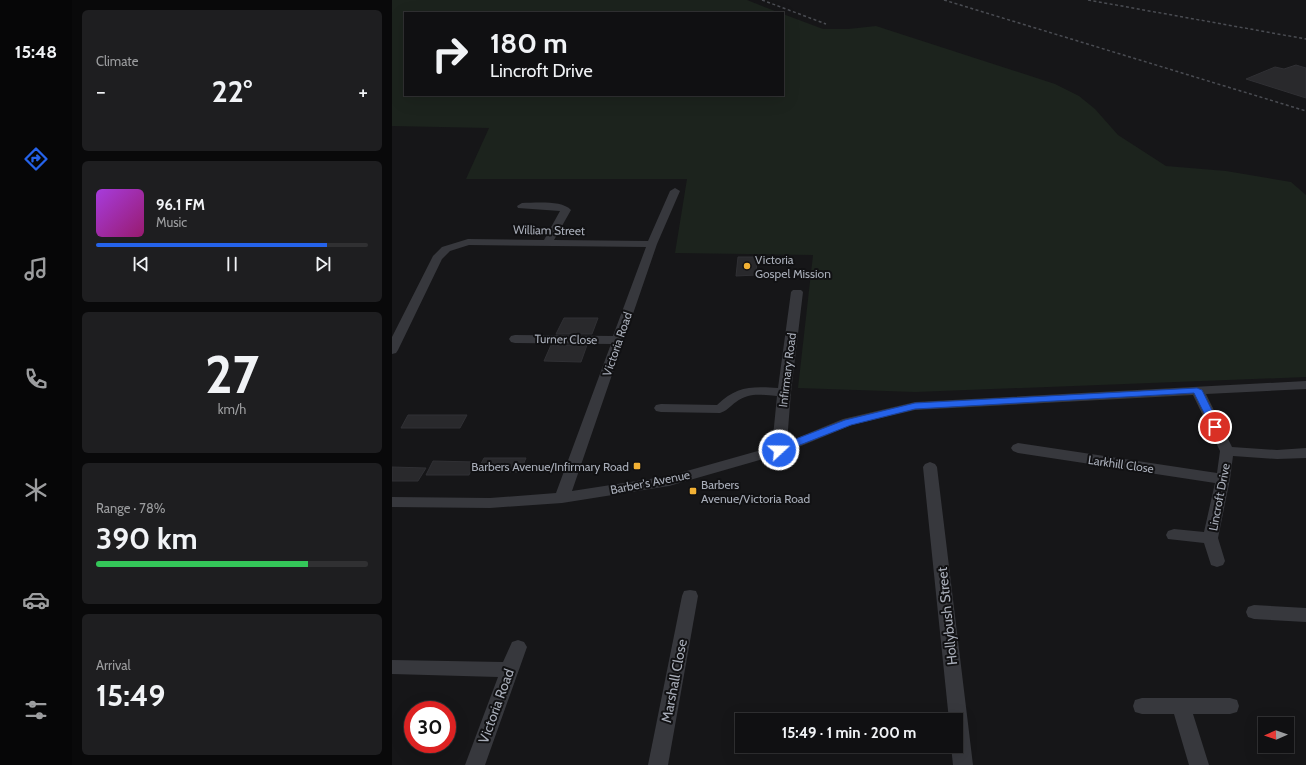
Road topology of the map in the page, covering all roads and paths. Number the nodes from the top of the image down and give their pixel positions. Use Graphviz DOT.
graph roads {
  1 [pos="675,191"];
  2 [pos="522,206"];
  3 [pos="548,244"];
  4 [pos="652,244"];
  5 [pos="798,292"];
  6 [pos="515,339"];
  7 [pos="618,340"];
  8 [pos="392,350"];
  9 [pos="1306,385"];
  10 [pos="1197,390"];
  11 [pos="784,392"];
  12 [pos="661,408"];
  13 [pos="1018,448"];
  14 [pos="779,450"];
  15 [pos="1227,451"];
  16 [pos="1306,453"];
  17 [pos="930,467"];
  18 [pos="1224,479"];
  19 [pos="562,498"];
  20 [pos="392,502"];
  21 [pos="1174,535"];
  22 [pos="1210,538"];
  23 [pos="1217,560"];
  24 [pos="690,596"];
  25 [pos="1254,612"];
  26 [pos="1306,615"];
  27 [pos="518,647"];
  28 [pos="392,667"];
  29 [pos="510,670"];
  30 [pos="1142,706"];
  31 [pos="1181,706"];
  32 [pos="1230,706"];
  33 [pos="475,765"];
  34 [pos="658,765"];
  35 [pos="963,765"];
  36 [pos="1199,765"];
  1 -- 4 [label="street, Victoria Road"];
  2 -- 3 [label="street"];
  3 -- 4 [label="street, William Street"];
  3 -- 8 [label="street, William Street"];
  4 -- 7 [label="street, Victoria Road"];
  5 -- 11 [label="street, Infirmary Road"];
  6 -- 7 [label="street, Turner Close"];
  7 -- 19 [label="street, Victoria Road"];
  9 -- 10 [label="street, Barber's Avenue"];
  10 -- 14 [label="street, Barber's Avenue"];
  10 -- 15 [label="street, Lincroft Drive"];
  11 -- 12 [label="street"];
  11 -- 14 [label="street, Infirmary Road"];
  13 -- 18 [label="street, Larkhill Close"];
  14 -- 19 [label="street, Barber's Avenue"];
  15 -- 16 [label="street"];
  15 -- 18 [label="street, Lincroft Drive"];
  17 -- 35 [label="street, Hollybush Street"];
  18 -- 22 [label="street, Lincroft Drive"];
  19 -- 20 [label="street, Barber's Avenue"];
  21 -- 22 [label="street, Lincroft Drive"];
  22 -- 23 [label="street, Lincroft Drive"];
  24 -- 34 [label="street, Marshall Close"];
  25 -- 26 [label="street"];
  27 -- 29 [label="street, Victoria Road"];
  28 -- 29 [label="street"];
  29 -- 33 [label="street, Victoria Road"];
  30 -- 31 [label="street"];
  31 -- 32 [label="street"];
  31 -- 36 [label="street"];
}
